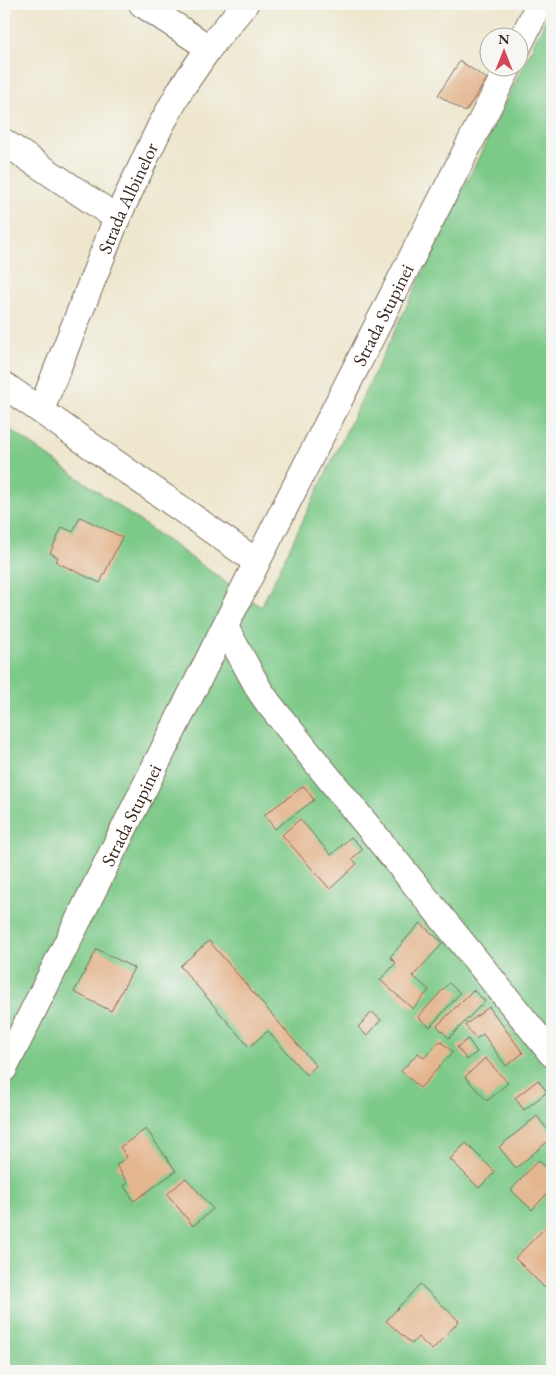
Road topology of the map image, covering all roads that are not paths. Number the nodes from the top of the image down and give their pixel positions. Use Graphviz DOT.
graph roads {
  1 [pos="142,4"];
  2 [pos="245,4"];
  3 [pos="538,4"];
  4 [pos="527,28"];
  5 [pos="209,48"];
  6 [pos="503,78"];
  7 [pos="4,142"];
  8 [pos="117,218"];
  9 [pos="4,384"];
  10 [pos="41,410"];
  11 [pos="257,562"];
  12 [pos="225,627"];
  13 [pos="552,1054"];
  14 [pos="4,1069"];
  1 -- 5 [label="street"];
  2 -- 5 [label="street, Strada Albinelor"];
  3 -- 4 [label="street"];
  5 -- 8 [label="street, Strada Albinelor"];
  6 -- 11 [label="street, Strada Stupinei"];
  7 -- 8 [label="street"];
  8 -- 10 [label="street, Strada Albinelor"];
  9 -- 10 [label="street"];
  10 -- 11 [label="street"];
  11 -- 12 [label="street, Strada Stupinei"];
  12 -- 13 [label="street"];
  12 -- 14 [label="street, Strada Stupinei"];
}
